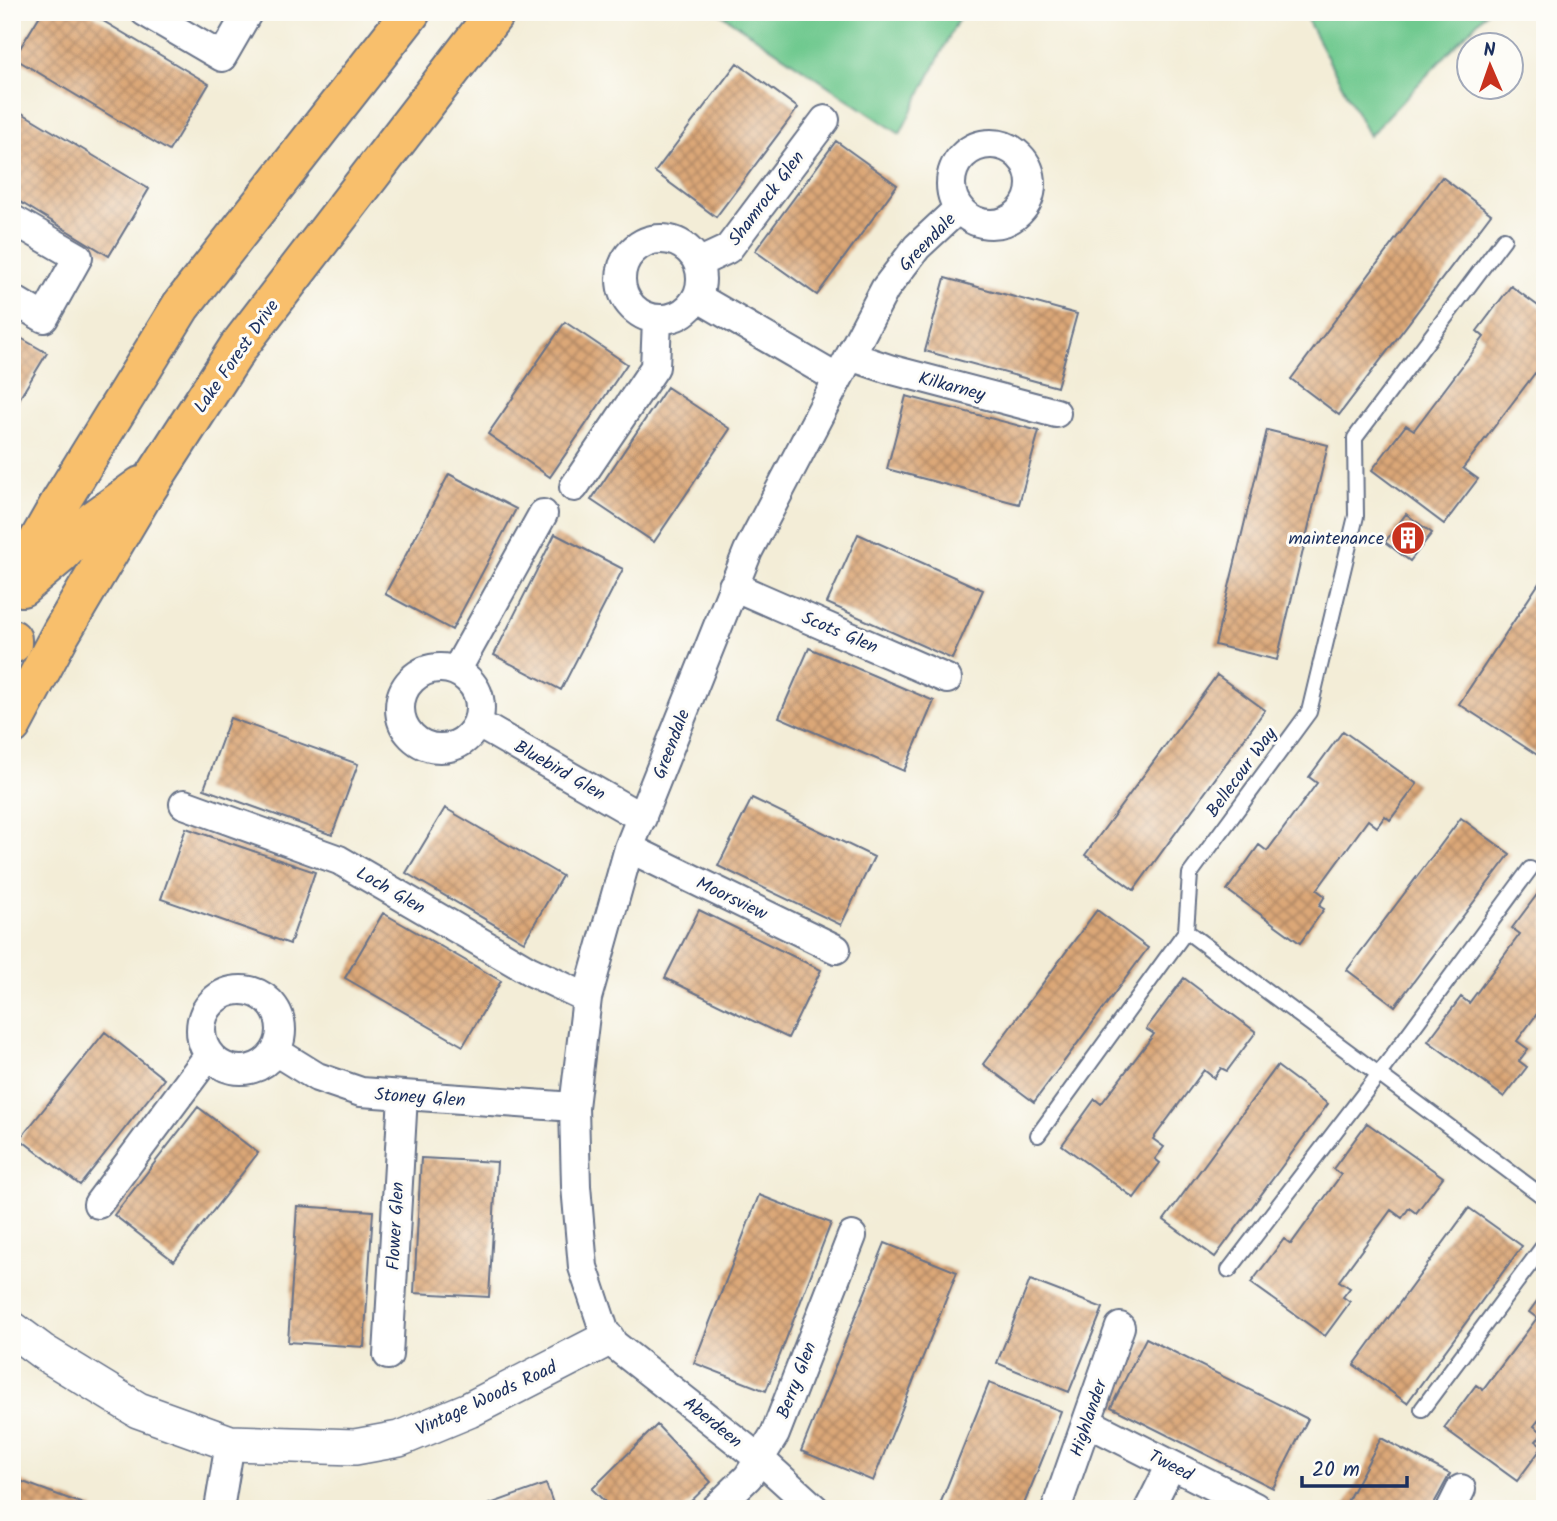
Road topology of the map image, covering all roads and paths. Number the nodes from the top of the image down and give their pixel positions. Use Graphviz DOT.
graph roads {
  1 [pos="145,12"];
  2 [pos="248,12"];
  3 [pos="411,12"];
  4 [pos="496,12"];
  5 [pos="825,120"];
  6 [pos="959,208"];
  7 [pos="12,219"];
  8 [pos="1504,239"];
  9 [pos="698,263"];
  10 [pos="697,297"];
  11 [pos="12,299"];
  12 [pos="657,320"];
  13 [pos="844,367"];
  14 [pos="1056,413"];
  15 [pos="155,476"];
  16 [pos="574,487"];
  17 [pos="542,514"];
  18 [pos="733,586"];
  19 [pos="12,587"];
  20 [pos="12,595"];
  21 [pos="12,639"];
  22 [pos="12,645"];
  23 [pos="456,671"];
  24 [pos="947,679"];
  25 [pos="477,723"];
  26 [pos="12,725"];
  27 [pos="184,804"];
  28 [pos="642,818"];
  29 [pos="629,848"];
  30 [pos="1530,869"];
  31 [pos="1186,931"];
  32 [pos="836,949"];
  33 [pos="587,998"];
  34 [pos="275,1051"];
  35 [pos="209,1055"];
  36 [pos="1379,1074"];
  37 [pos="403,1096"];
  38 [pos="575,1107"];
  39 [pos="1038,1135"];
  40 [pos="1545,1198"];
  41 [pos="98,1204"];
  42 [pos="852,1236"];
  43 [pos="1545,1244"];
  44 [pos="1229,1270"];
  45 [pos="1120,1327"];
  46 [pos="12,1329"];
  47 [pos="607,1339"];
  48 [pos="388,1355"];
  49 [pos="1422,1409"];
  50 [pos="1087,1422"];
  51 [pos="230,1443"];
  52 [pos="761,1460"];
  53 [pos="1171,1465"];
  54 [pos="1255,1507"];
  55 [pos="219,1509"];
  56 [pos="715,1509"];
  57 [pos="815,1509"];
  58 [pos="1056,1509"];
  59 [pos="1149,1509"];
  1 -- 2 [label="street"];
  3 -- 19 [label="main road"];
  4 -- 15 [label="main road, Lake Forest Drive"];
  5 -- 9 [label="street, Shamrock Glen"];
  6 -- 13 [label="street, Greendale"];
  7 -- 11 [label="street"];
  8 -- 31 [label="lane, Bellecour Way"];
  9 -- 10 [label="street"];
  9 -- 12 [label="street"];
  10 -- 12 [label="street"];
  10 -- 13 [label="street, Kilkarney"];
  12 -- 16 [label="street"];
  13 -- 14 [label="street, Kilkarney"];
  13 -- 18 [label="street, Greendale"];
  15 -- 20 [label="main road"];
  15 -- 26 [label="main road, Lake Forest Drive"];
  17 -- 23 [label="street"];
  18 -- 24 [label="street, Scots Glen"];
  18 -- 28 [label="street, Greendale"];
  21 -- 22 [label="main road"];
  23 -- 25 [label="street"];
  23 -- 25 [label="street"];
  25 -- 28 [label="street, Bluebird Glen"];
  27 -- 33 [label="street, Loch Glen"];
  28 -- 29 [label="street, Greendale"];
  29 -- 32 [label="street, Moorsview"];
  29 -- 33 [label="street, Greendale"];
  30 -- 36 [label="lane"];
  31 -- 36 [label="lane"];
  31 -- 39 [label="lane"];
  33 -- 38 [label="street, Greendale"];
  34 -- 35 [label="street"];
  34 -- 35 [label="street"];
  34 -- 37 [label="street, Stoney Glen"];
  35 -- 41 [label="street"];
  36 -- 40 [label="lane"];
  36 -- 44 [label="lane"];
  37 -- 38 [label="street, Stoney Glen"];
  37 -- 48 [label="street, Flower Glen"];
  38 -- 47 [label="street, Greendale"];
  42 -- 52 [label="street, Berry Glen"];
  43 -- 49 [label="lane"];
  45 -- 50 [label="street, Highlander"];
  46 -- 51 [label="street, Vintage Woods Road"];
  47 -- 51 [label="street, Vintage Woods Road"];
  47 -- 52 [label="street, Aberdeen"];
  50 -- 53 [label="street, Tweed"];
  50 -- 58 [label="street, Highlander"];
  51 -- 55 [label="street"];
  52 -- 56 [label="street, Berry Glen"];
  52 -- 57 [label="street, Aberdeen"];
  53 -- 54 [label="street, Tweed"];
  53 -- 59 [label="street"];
}
